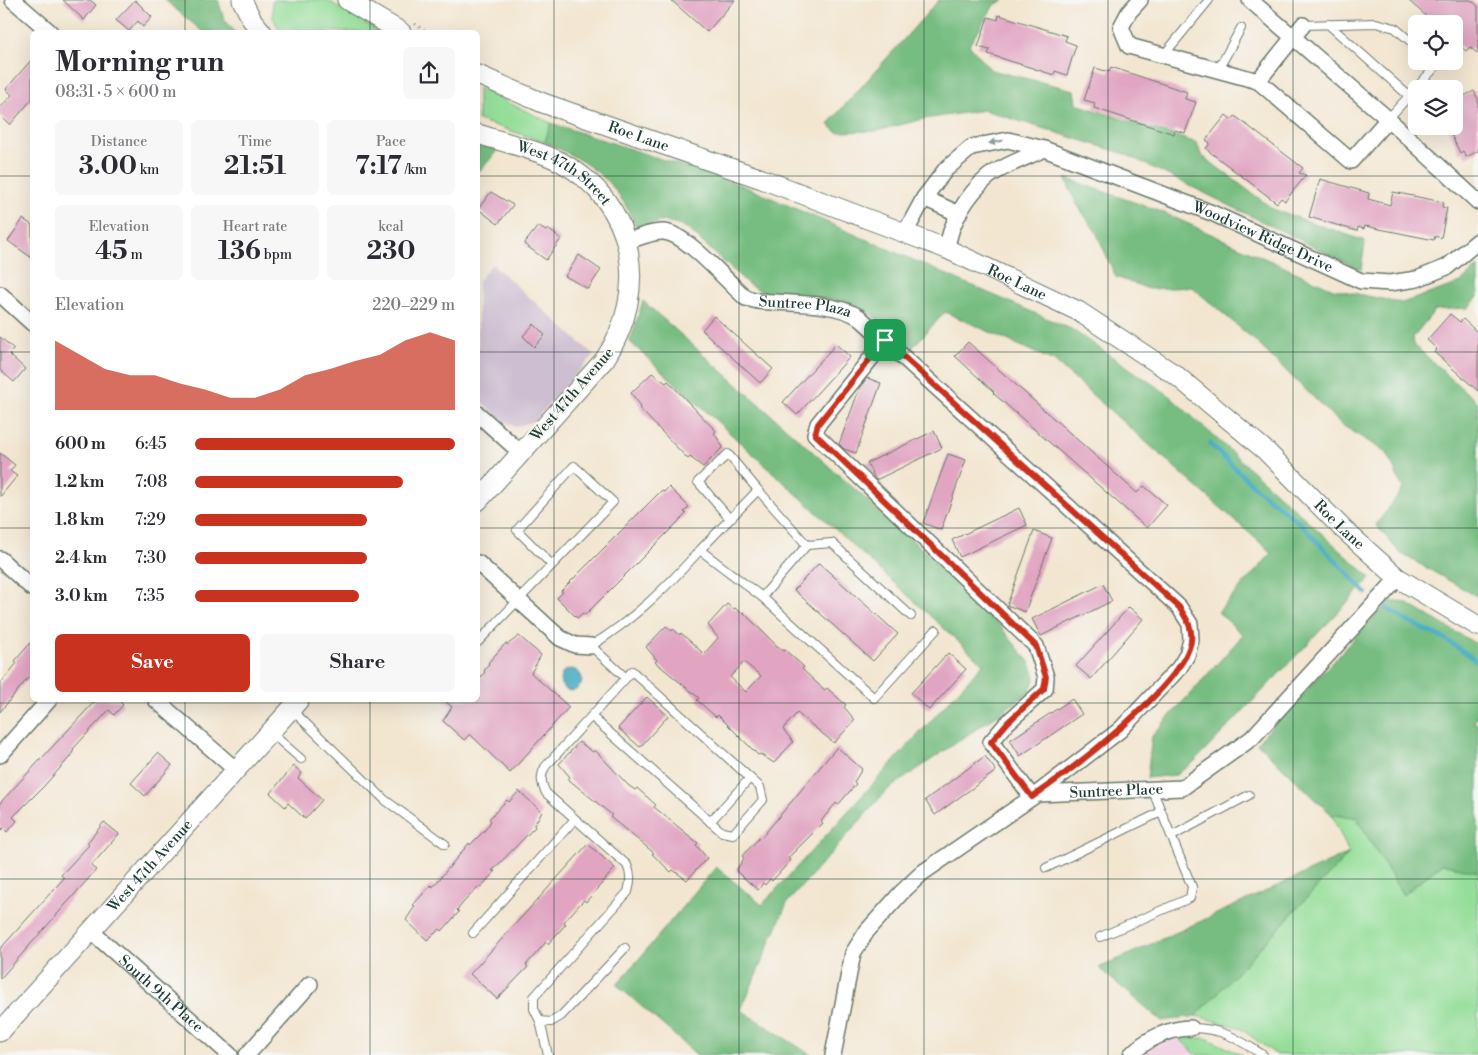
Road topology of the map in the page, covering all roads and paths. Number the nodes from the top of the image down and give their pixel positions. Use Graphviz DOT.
graph roads {
  1 [pos="13,0"];
  2 [pos="242,0"];
  3 [pos="257,0"];
  4 [pos="347,0"];
  5 [pos="1140,0"];
  6 [pos="1209,0"];
  7 [pos="1250,0"];
  8 [pos="1328,24"];
  9 [pos="1303,25"];
  10 [pos="257,26"];
  11 [pos="1241,28"];
  12 [pos="48,30"];
  13 [pos="398,30"];
  14 [pos="1292,36"];
  15 [pos="1408,39"];
  16 [pos="1163,56"];
  17 [pos="1218,70"];
  18 [pos="1433,70"];
  19 [pos="480,76"];
  20 [pos="1424,80"];
  21 [pos="1258,82"];
  22 [pos="1408,95"];
  23 [pos="1408,97"];
  24 [pos="1388,119"];
  25 [pos="480,135"];
  26 [pos="1044,149"];
  27 [pos="924,198"];
  28 [pos="1478,202"];
  29 [pos="959,214"];
  30 [pos="905,233"];
  31 [pos="1478,241"];
  32 [pos="626,242"];
  33 [pos="947,249"];
  34 [pos="0,294"];
  35 [pos="30,321"];
  36 [pos="885,340"];
  37 [pos="480,416"];
  38 [pos="521,453"];
  39 [pos="758,490"];
  40 [pos="480,499"];
  41 [pos="730,518"];
  42 [pos="807,546"];
  43 [pos="700,550"];
  44 [pos="0,559"];
  45 [pos="551,564"];
  46 [pos="480,565"];
  47 [pos="1398,578"];
  48 [pos="30,586"];
  49 [pos="762,597"];
  50 [pos="517,599"];
  51 [pos="911,616"];
  52 [pos="1478,626"];
  53 [pos="936,630"];
  54 [pos="480,640"];
  55 [pos="591,646"];
  56 [pos="626,678"];
  57 [pos="47,702"];
  58 [pos="158,702"];
  59 [pos="295,704"];
  60 [pos="592,717"];
  61 [pos="270,732"];
  62 [pos="0,756"];
  63 [pos="301,759"];
  64 [pos="236,770"];
  65 [pos="750,778"];
  66 [pos="1152,789"];
  67 [pos="1249,795"];
  68 [pos="1034,796"];
  69 [pos="1161,812"];
  70 [pos="575,819"];
  71 [pos="710,822"];
  72 [pos="1172,836"];
  73 [pos="445,844"];
  74 [pos="1046,868"];
  75 [pos="91,931"];
  76 [pos="473,933"];
  77 [pos="1100,937"];
  78 [pos="625,948"];
  79 [pos="310,984"];
  80 [pos="540,1021"];
  81 [pos="1191,1028"];
  82 [pos="0,1032"];
  83 [pos="1135,1050"];
  84 [pos="230,1055"];
  85 [pos="247,1055"];
  86 [pos="548,1055"];
  87 [pos="833,1055"];
  88 [pos="1263,1055"];
  1 -- 12 [label="street"];
  2 -- 10 [label="street"];
  3 -- 10 [label="street"];
  4 -- 13 [label="street"];
  5 -- 16 [label="street"];
  6 -- 16 [label="lane"];
  7 -- 14 [label="street"];
  8 -- 9 [label="lane"];
  8 -- 15 [label="lane"];
  8 -- 22 [label="lane"];
  9 -- 14 [label="street"];
  11 -- 17 [label="lane"];
  14 -- 21 [label="street"];
  14 -- 24 [label="street"];
  16 -- 17 [label="street"];
  17 -- 21 [label="street"];
  18 -- 20 [label="lane"];
  19 -- 30 [label="street, Roe Lane"];
  21 -- 24 [label="street"];
  23 -- 24 [label="lane"];
  24 -- 28 [label="street"];
  25 -- 32 [label="street, West 47th Street"];
  26 -- 27 [label="street, Woodview Ridge Drive, one-way"];
  26 -- 29 [label="street"];
  26 -- 31 [label="street, Woodview Ridge Drive"];
  27 -- 29 [label="street"];
  27 -- 30 [label="street, Woodview Ridge Drive"];
  29 -- 33 [label="street"];
  30 -- 33 [label="street, Roe Lane"];
  32 -- 36 [label="street, Suntree Plaza"];
  32 -- 38 [label="street, West 47th Avenue"];
  33 -- 47 [label="street, Roe Lane"];
  34 -- 35 [label="street"];
  36 -- 68 [label="street"];
  36 -- 68 [label="street, Suntree Plaza"];
  37 -- 38 [label="street"];
  38 -- 40 [label="street, West 47th Avenue"];
  39 -- 41 [label="lane"];
  39 -- 41 [label="lane"];
  39 -- 42 [label="lane"];
  41 -- 43 [label="lane"];
  42 -- 49 [label="lane"];
  42 -- 51 [label="lane"];
  43 -- 49 [label="lane"];
  43 -- 55 [label="lane"];
  44 -- 48 [label="street"];
  45 -- 45 [label="lane"];
  45 -- 50 [label="lane"];
  46 -- 50 [label="street"];
  47 -- 52 [label="street, Roe Lane"];
  47 -- 66 [label="street, Suntree Place"];
  49 -- 53 [label="lane"];
  50 -- 54 [label="lane"];
  50 -- 55 [label="street"];
  55 -- 56 [label="lane"];
  56 -- 60 [label="lane"];
  56 -- 65 [label="lane"];
  57 -- 62 [label="street"];
  58 -- 64 [label="street"];
  59 -- 61 [label="street, West 47th Avenue"];
  59 -- 73 [label="lane"];
  60 -- 70 [label="lane"];
  60 -- 71 [label="lane"];
  61 -- 63 [label="lane"];
  61 -- 64 [label="street, West 47th Avenue"];
  64 -- 75 [label="street, West 47th Avenue"];
  65 -- 71 [label="lane"];
  65 -- 71 [label="lane"];
  66 -- 68 [label="street, Suntree Place"];
  66 -- 69 [label="lane"];
  67 -- 72 [label="lane"];
  68 -- 87 [label="street"];
  69 -- 72 [label="lane"];
  69 -- 74 [label="lane"];
  70 -- 76 [label="lane"];
  70 -- 80 [label="lane"];
  72 -- 77 [label="lane"];
  75 -- 82 [label="street, West 47th Avenue"];
  75 -- 84 [label="street, South 9th Place"];
  78 -- 80 [label="lane"];
  79 -- 85 [label="street"];
  80 -- 86 [label="lane"];
  81 -- 83 [label="street"];
  81 -- 88 [label="lane"];
}
